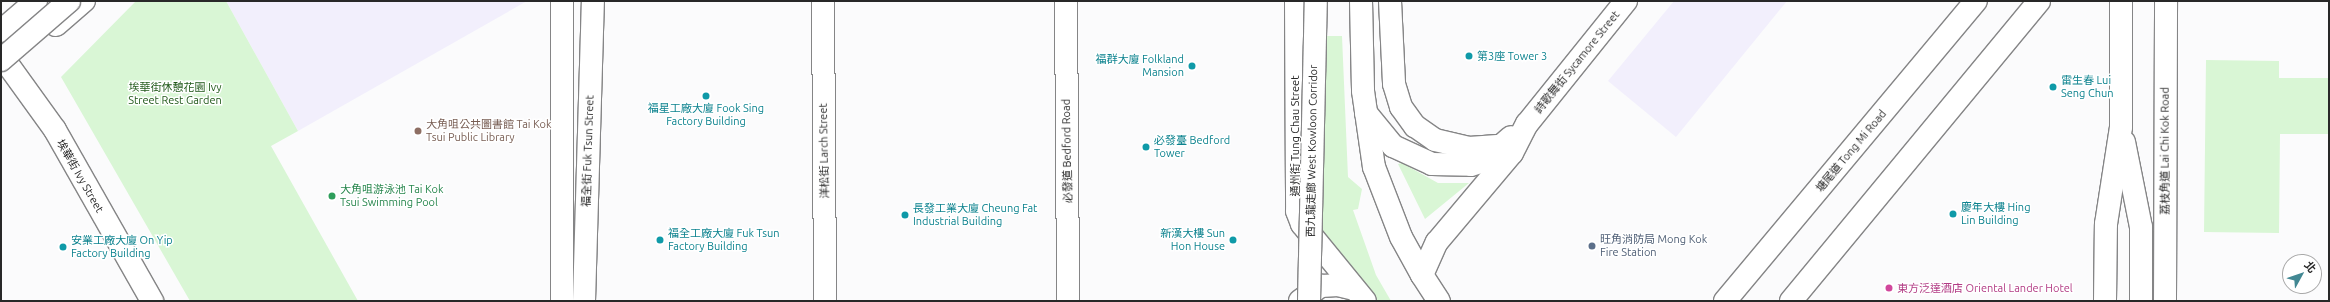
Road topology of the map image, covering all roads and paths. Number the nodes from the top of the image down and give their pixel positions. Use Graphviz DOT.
graph roads {
  1 [pos="36,1"];
  2 [pos="69,1"];
  3 [pos="84,1"];
  4 [pos="562,1"];
  5 [pos="593,1"];
  6 [pos="823,1"];
  7 [pos="1066,1"];
  8 [pos="1296,1"];
  9 [pos="1316,1"];
  10 [pos="1361,1"];
  11 [pos="1390,1"];
  12 [pos="1626,1"];
  13 [pos="1976,1"];
  14 [pos="2039,1"];
  15 [pos="2121,1"];
  16 [pos="2166,1"];
  17 [pos="1,31"];
  18 [pos="3,64"];
  19 [pos="1365,112"];
  20 [pos="1527,124"];
  21 [pos="2122,127"];
  22 [pos="1501,146"];
  23 [pos="1422,275"];
  24 [pos="1359,295"];
  25 [pos="152,301"];
  26 [pos="562,301"];
  27 [pos="584,301"];
  28 [pos="825,301"];
  29 [pos="1068,301"];
  30 [pos="1300,301"];
  31 [pos="1309,301"];
  32 [pos="1439,301"];
  33 [pos="1725,301"];
  34 [pos="1791,301"];
  35 [pos="2105,301"];
  36 [pos="2141,301"];
  37 [pos="2165,301"];
  1 -- 17 [label="main road"];
  2 -- 18 [label="main road, bridge"];
  3 -- 18 [label="main road"];
  4 -- 26 [label="main road, 福全街 Fuk Tsun Street"];
  5 -- 27 [label="main road, 福全街 Fuk Tsun Street"];
  6 -- 28 [label="main road, 洋松街 Larch Street"];
  7 -- 29 [label="main road, 必發道 Bedford Road"];
  8 -- 24 [label="main road, 通州街 Tung Chau Street"];
  9 -- 31 [label="main road, 西九龍走廊 West Kowloon Corridor, bridge"];
  10 -- 19 [label="main road"];
  11 -- 22 [label="main road"];
  12 -- 20 [label="main road, 詩歌舞街 Sycamore Street"];
  13 -- 33 [label="main road, 塘尾道 Tong Mi Road"];
  14 -- 34 [label="main road"];
  15 -- 21 [label="main road"];
  16 -- 37 [label="main road, 荔枝角道 Lai Chi Kok Road"];
  18 -- 25 [label="main road, 埃華街 Ivy Street"];
  19 -- 22 [label="main road, 詩歌舞街 Sycamore Street"];
  19 -- 23 [label="main road"];
  20 -- 22 [label="main road, 詩歌舞街 Sycamore Street"];
  20 -- 23 [label="main road, 詩歌舞街 Sycamore Street"];
  21 -- 35 [label="main road"];
  21 -- 36 [label="main road"];
  23 -- 32 [label="main road"];
  24 -- 30 [label="main road, 通州街 Tung Chau Street"];
}
